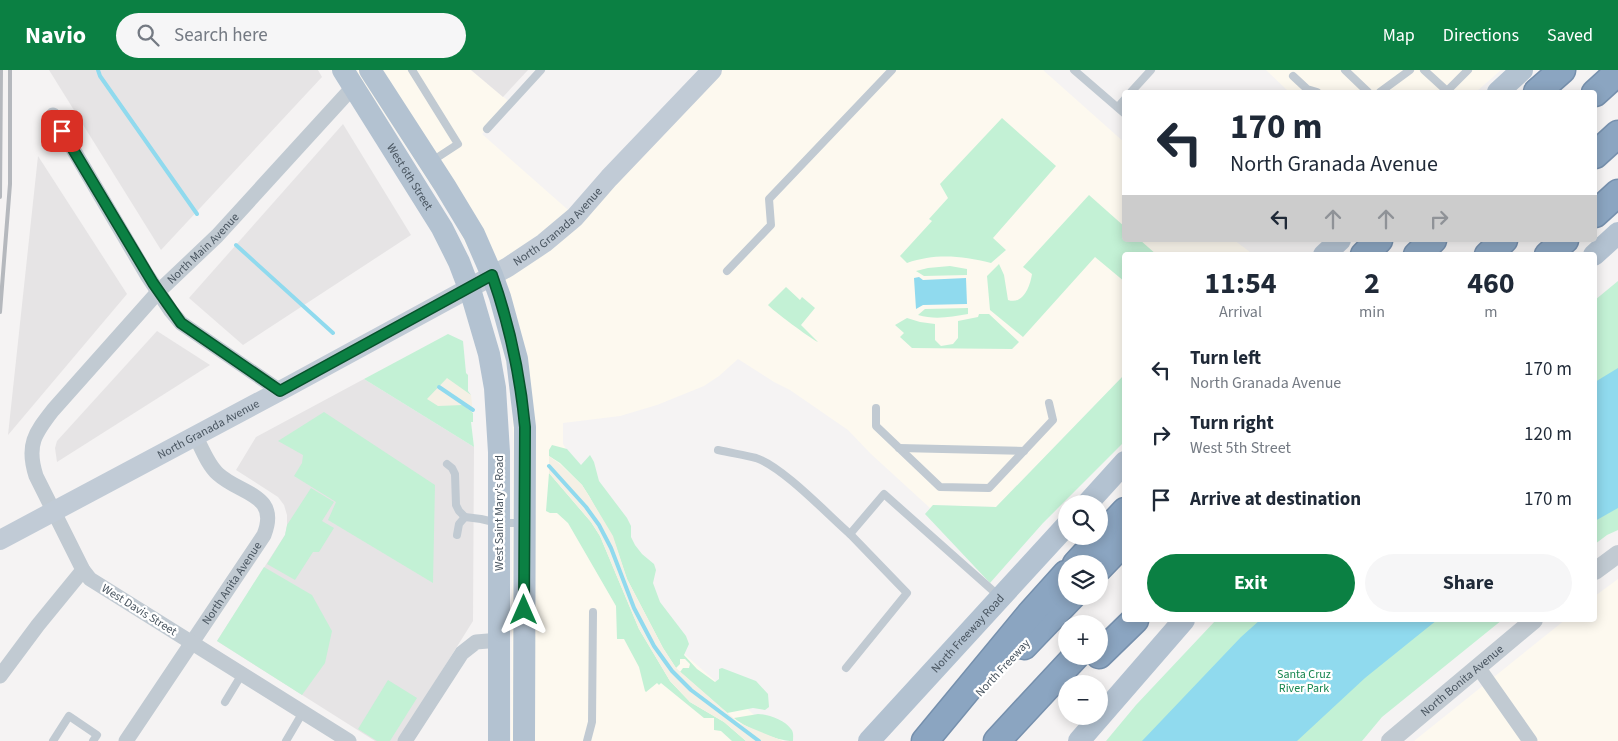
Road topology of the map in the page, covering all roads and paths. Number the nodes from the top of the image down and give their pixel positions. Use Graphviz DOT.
graph roads {
  1 [pos="370,70"];
  2 [pos="412,70"];
  3 [pos="541,70"];
  4 [pos="712,70"];
  5 [pos="892,70"];
  6 [pos="1074,70"];
  7 [pos="1150,70"];
  8 [pos="1344,70"];
  9 [pos="1410,70"];
  10 [pos="1424,70"];
  11 [pos="1468,70"];
  12 [pos="1522,70"];
  13 [pos="1562,70"];
  14 [pos="1618,72"];
  15 [pos="1293,76"];
  16 [pos="348,78"];
  17 [pos="1133,90"];
  18 [pos="1310,90"];
  19 [pos="1366,90"];
  20 [pos="1383,90"];
  21 [pos="1444,90"];
  22 [pos="1448,90"];
  23 [pos="1500,90"];
  24 [pos="1539,90"];
  25 [pos="1597,91"];
  26 [pos="1122,102"];
  27 [pos="1118,107"];
  28 [pos="1122,111"];
  29 [pos="52,115"];
  30 [pos="487,129"];
  31 [pos="1618,134"];
  32 [pos="1597,153"];
  33 [pos="430,163"];
  34 [pos="1618,193"];
  35 [pos="1597,212"];
  36 [pos="1618,233"];
  37 [pos="1338,242"];
  38 [pos="1376,242"];
  39 [pos="1431,242"];
  40 [pos="1502,242"];
  41 [pos="1563,242"];
  42 [pos="1327,252"];
  43 [pos="1367,252"];
  44 [pos="1420,252"];
  45 [pos="1491,252"];
  46 [pos="1551,252"];
  47 [pos="1597,252"];
  48 [pos="727,271"];
  49 [pos="492,275"];
  50 [pos="469,288"];
  51 [pos="158,292"];
  52 [pos="280,391"];
  53 [pos="1049,403"];
  54 [pos="876,408"];
  55 [pos="53,410"];
  56 [pos="196,437"];
  57 [pos="899,448"];
  58 [pos="718,450"];
  59 [pos="1024,451"];
  60 [pos="447,464"];
  61 [pos="1122,465"];
  62 [pos="1095,495"];
  63 [pos="53,512"];
  64 [pos="1122,514"];
  65 [pos="465,517"];
  66 [pos="498,523"];
  67 [pos="525,523"];
  68 [pos="850,534"];
  69 [pos="457,535"];
  70 [pos="1058,535"];
  71 [pos="0,540"];
  72 [pos="1122,544"];
  73 [pos="1618,554"];
  74 [pos="1084,555"];
  75 [pos="1108,559"];
  76 [pos="83,570"];
  77 [pos="1597,570"];
  78 [pos="1058,583"];
  79 [pos="1001,598"];
  80 [pos="1063,605"];
  81 [pos="1122,610"];
  82 [pos="593,612"];
  83 [pos="1133,622"];
  84 [pos="1182,622"];
  85 [pos="1532,622"];
  86 [pos="1108,624"];
  87 [pos="500,640"];
  88 [pos="192,643"];
  89 [pos="1108,646"];
  90 [pos="1068,665"];
  91 [pos="1088,665"];
  92 [pos="1478,667"];
  93 [pos="846,668"];
  94 [pos="242,674"];
  95 [pos="1078,675"];
  96 [pos="0,676"];
  97 [pos="1058,694"];
  98 [pos="225,702"];
  99 [pos="303,712"];
  100 [pos="53,741"];
  101 [pos="93,741"];
  102 [pos="126,741"];
  103 [pos="286,741"];
  104 [pos="350,741"];
  105 [pos="405,741"];
  106 [pos="499,741"];
  107 [pos="524,741"];
  108 [pos="587,741"];
  109 [pos="869,741"];
  110 [pos="925,741"];
  111 [pos="934,741"];
  112 [pos="997,741"];
  113 [pos="1009,741"];
  114 [pos="1079,741"];
  115 [pos="1390,741"];
  116 [pos="1530,741"];
  1 -- 33 [label="main road, West 6th Street"];
  2 -- 33 [label="lane"];
  3 -- 30 [label="lane"];
  4 -- 49 [label="main road, North Granada Avenue"];
  5 -- 48 [label="lane"];
  6 -- 27 [label="lane"];
  7 -- 17 [label="lane"];
  8 -- 19 [label="lane"];
  9 -- 20 [label="lane"];
  10 -- 21 [label="lane"];
  11 -- 22 [label="lane"];
  12 -- 23 [label="main road"];
  13 -- 24 [label="highway"];
  14 -- 25 [label="highway"];
  15 -- 18 [label="lane"];
  16 -- 50 [label="main road, West 6th Street"];
  16 -- 51 [label="street, North Main Avenue"];
  26 -- 27 [label="lane"];
  27 -- 28 [label="lane"];
  29 -- 51 [label="street"];
  31 -- 32 [label="highway"];
  33 -- 49 [label="main road, West 6th Street"];
  34 -- 35 [label="highway"];
  36 -- 47 [label="main road"];
  37 -- 42 [label="main road"];
  38 -- 43 [label="highway"];
  39 -- 44 [label="highway"];
  40 -- 45 [label="highway"];
  41 -- 46 [label="highway"];
  49 -- 50 [label="main road, North Granada Avenue"];
  49 -- 67 [label="main road, West Saint Mary's Road"];
  50 -- 52 [label="main road, North Granada Avenue"];
  50 -- 66 [label="main road, West Saint Mary's Road"];
  51 -- 52 [label="street"];
  51 -- 55 [label="street, North Main Avenue"];
  52 -- 56 [label="main road, North Granada Avenue"];
  53 -- 59 [label="lane"];
  54 -- 57 [label="lane"];
  55 -- 63 [label="street, West Davis Street"];
  56 -- 63 [label="main road, North Granada Avenue"];
  56 -- 88 [label="street, North Anita Avenue"];
  57 -- 59 [label="lane"];
  57 -- 59 [label="lane"];
  58 -- 68 [label="lane"];
  60 -- 65 [label="lane"];
  61 -- 62 [label="main road"];
  63 -- 71 [label="main road, North Granada Avenue"];
  63 -- 76 [label="street, West Davis Street"];
  64 -- 74 [label="highway"];
  65 -- 66 [label="lane"];
  65 -- 69 [label="lane"];
  66 -- 67 [label="lane"];
  66 -- 87 [label="main road, West Saint Mary's Road"];
  67 -- 107 [label="main road, West Saint Mary's Road"];
  68 -- 79 [label="lane"];
  68 -- 93 [label="lane"];
  70 -- 79 [label="main road, North Freeway Road"];
  72 -- 75 [label="highway"];
  73 -- 77 [label="street"];
  76 -- 88 [label="street, West Davis Street"];
  76 -- 96 [label="street"];
  78 -- 110 [label="highway"];
  79 -- 109 [label="main road, North Freeway Road"];
  80 -- 111 [label="highway, North Freeway"];
  81 -- 86 [label="highway"];
  82 -- 108 [label="lane"];
  83 -- 89 [label="highway"];
  84 -- 114 [label="main road"];
  85 -- 92 [label="street, North Bonita Avenue"];
  87 -- 105 [label="street"];
  87 -- 106 [label="main road, West Saint Mary's Road"];
  88 -- 94 [label="street, West Davis Street"];
  88 -- 102 [label="street, North Anita Avenue"];
  90 -- 112 [label="highway"];
  91 -- 95 [label="highway"];
  92 -- 115 [label="street, North Bonita Avenue"];
  92 -- 116 [label="street"];
  94 -- 98 [label="lane"];
  94 -- 99 [label="street, West Davis Street"];
  97 -- 113 [label="highway"];
  99 -- 103 [label="lane"];
  99 -- 104 [label="street, West Davis Street"];
  100 -- 101 [label="lane"];
}
